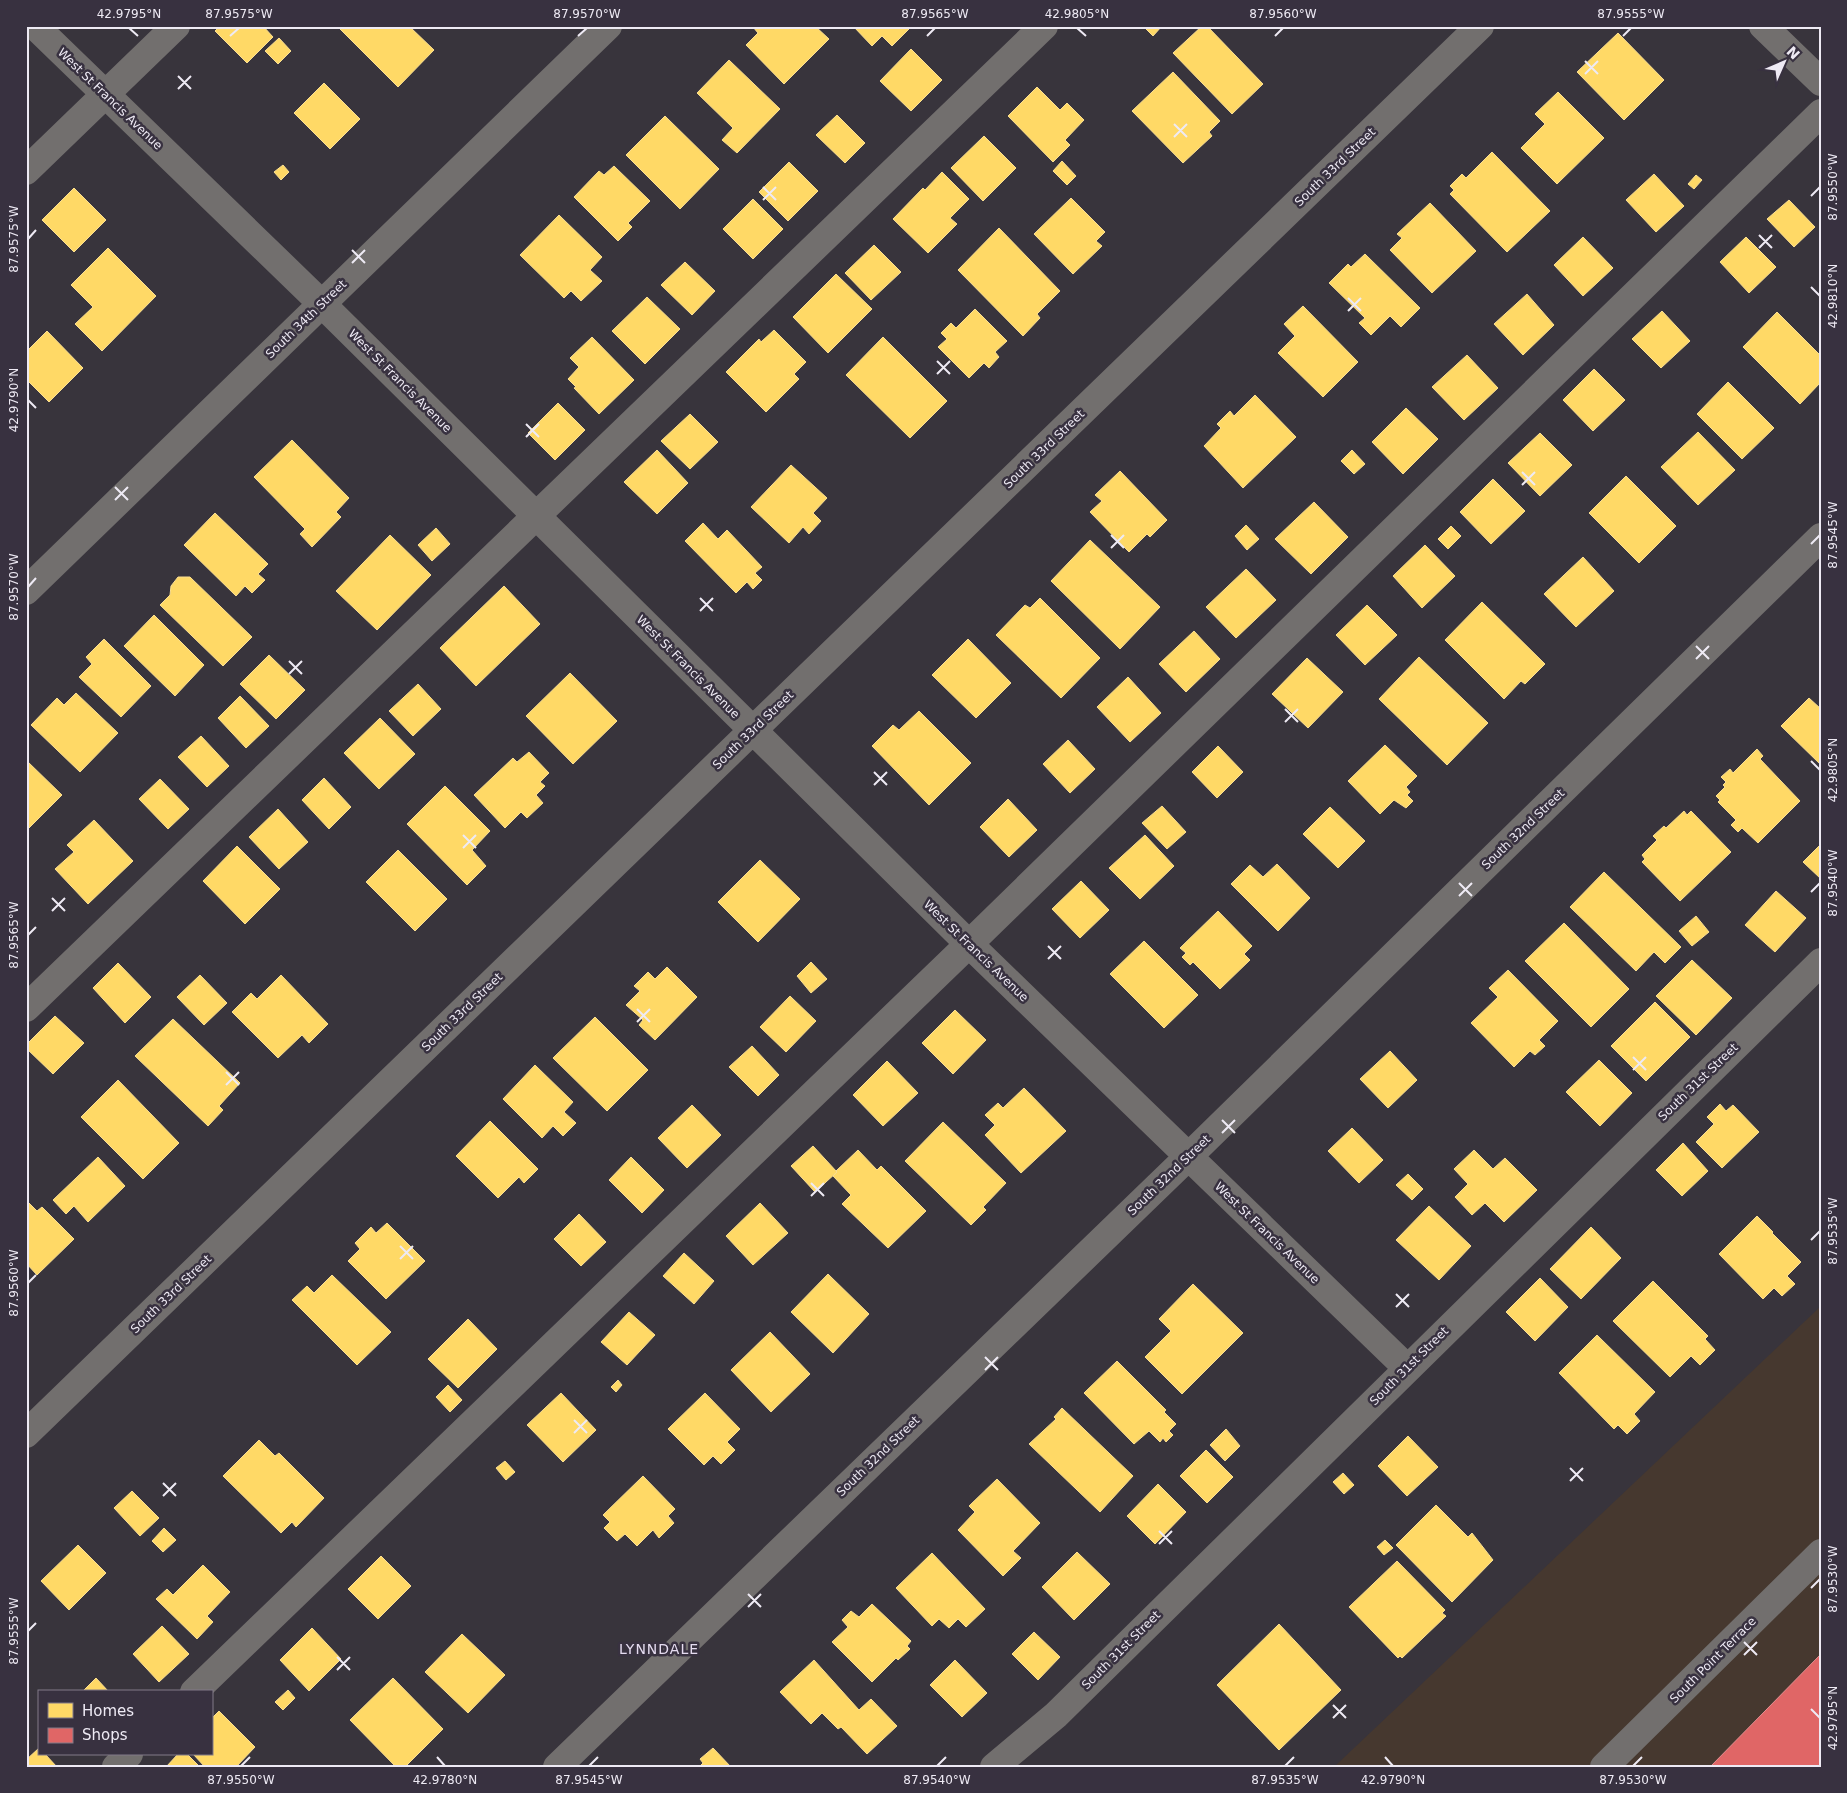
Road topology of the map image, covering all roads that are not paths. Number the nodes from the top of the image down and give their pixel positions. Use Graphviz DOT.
graph roads {
  1 [pos="35,26"];
  2 [pos="176,26"];
  3 [pos="608,26"];
  4 [pos="1044,26"];
  5 [pos="1480,26"];
  6 [pos="1763,26"];
  7 [pos="1821,82"];
  8 [pos="105,94"];
  9 [pos="1821,113"];
  10 [pos="26,171"];
  11 [pos="322,304"];
  12 [pos="536,516"];
  13 [pos="1821,537"];
  14 [pos="26,591"];
  15 [pos="752,731"];
  16 [pos="968,944"];
  17 [pos="1821,962"];
  18 [pos="26,1008"];
  19 [pos="1188,1157"];
  20 [pos="1406,1368"];
  21 [pos="26,1434"];
  22 [pos="1821,1553"];
  23 [pos="196,1690"];
  24 [pos="127,1756"];
  25 [pos="116,1767"];
  26 [pos="557,1767"];
  27 [pos="994,1767"];
  28 [pos="1604,1767"];
  1 -- 8 [label="street, West St Francis Avenue"];
  2 -- 8 [label="street"];
  3 -- 11 [label="street, South 34th Street"];
  4 -- 12 [label="street"];
  5 -- 15 [label="street, South 33rd Street"];
  6 -- 7 [label="street"];
  8 -- 10 [label="street"];
  8 -- 11 [label="street, West St Francis Avenue"];
  9 -- 16 [label="street"];
  11 -- 12 [label="street, West St Francis Avenue"];
  11 -- 14 [label="street, South 34th Street"];
  12 -- 15 [label="street, West St Francis Avenue"];
  12 -- 18 [label="street"];
  13 -- 19 [label="street, South 32nd Street"];
  15 -- 16 [label="street, West St Francis Avenue"];
  15 -- 21 [label="street, South 33rd Street"];
  16 -- 19 [label="street, West St Francis Avenue"];
  16 -- 23 [label="street"];
  17 -- 20 [label="street, South 31st Street"];
  19 -- 20 [label="street, West St Francis Avenue"];
  19 -- 26 [label="street, South 32nd Street"];
  20 -- 27 [label="street, South 31st Street"];
  22 -- 28 [label="street, South Point Terrace"];
  24 -- 25 [label="street"];
}
